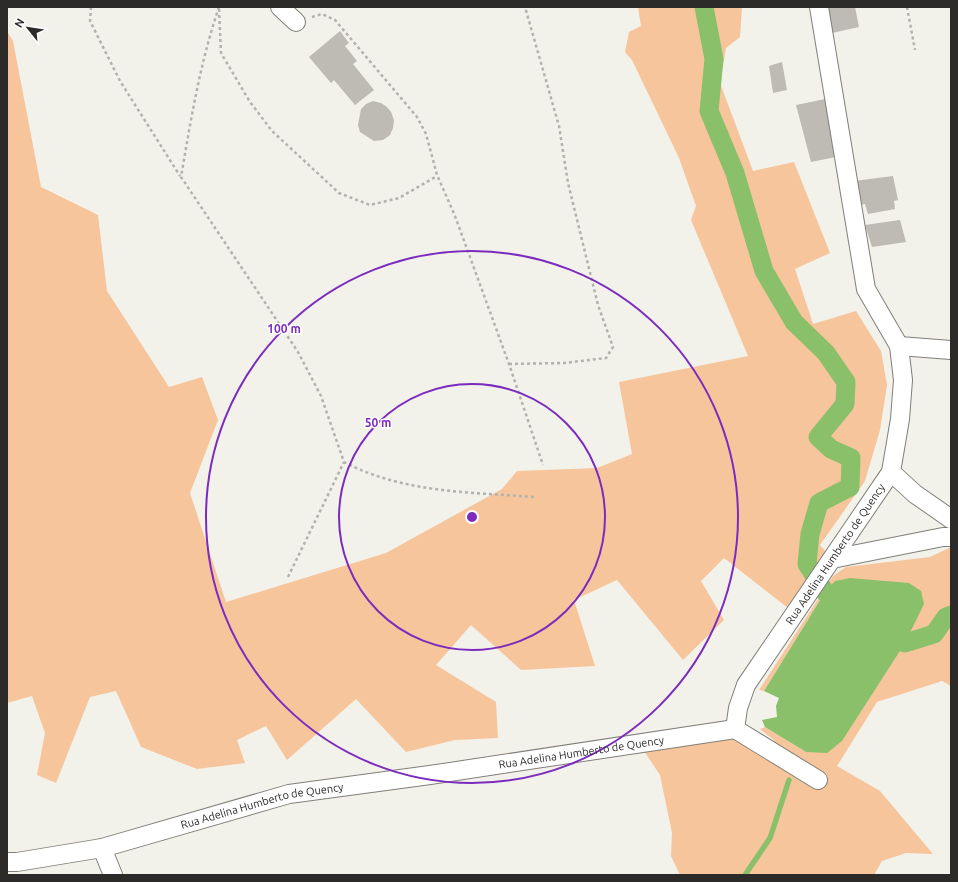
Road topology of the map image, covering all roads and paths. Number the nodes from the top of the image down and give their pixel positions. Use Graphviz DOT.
graph roads {
  1 [pos="91,7"];
  2 [pos="280,7"];
  3 [pos="525,7"];
  4 [pos="819,7"];
  5 [pos="907,7"];
  6 [pos="296,22"];
  7 [pos="915,50"];
  8 [pos="181,176"];
  9 [pos="437,176"];
  10 [pos="899,346"];
  11 [pos="951,350"];
  12 [pos="509,364"];
  13 [pos="344,462"];
  14 [pos="542,465"];
  15 [pos="892,472"];
  16 [pos="534,497"];
  17 [pos="951,520"];
  18 [pos="951,537"];
  19 [pos="832,559"];
  20 [pos="288,577"];
  21 [pos="735,729"];
  22 [pos="818,780"];
  23 [pos="102,848"];
  24 [pos="7,862"];
  25 [pos="113,875"];
  1 -- 8 [label="path"];
  2 -- 6 [label="street"];
  3 -- 12 [label="path"];
  4 -- 10 [label="street"];
  5 -- 7 [label="path"];
  6 -- 9 [label="path"];
  8 -- 9 [label="path"];
  8 -- 13 [label="path"];
  9 -- 12 [label="path"];
  10 -- 11 [label="street"];
  10 -- 15 [label="street, Rua Adelina Humberto de Quency"];
  12 -- 14 [label="path"];
  13 -- 16 [label="path"];
  13 -- 20 [label="path"];
  15 -- 17 [label="street"];
  15 -- 19 [label="street, Rua Adelina Humberto de Quency"];
  18 -- 19 [label="street"];
  19 -- 21 [label="street, Rua Adelina Humberto de Quency"];
  21 -- 22 [label="street"];
  21 -- 23 [label="street, Rua Adelina Humberto de Quency"];
  23 -- 24 [label="street, Rua Adelina Humberto de Quency"];
  23 -- 25 [label="street"];
}
